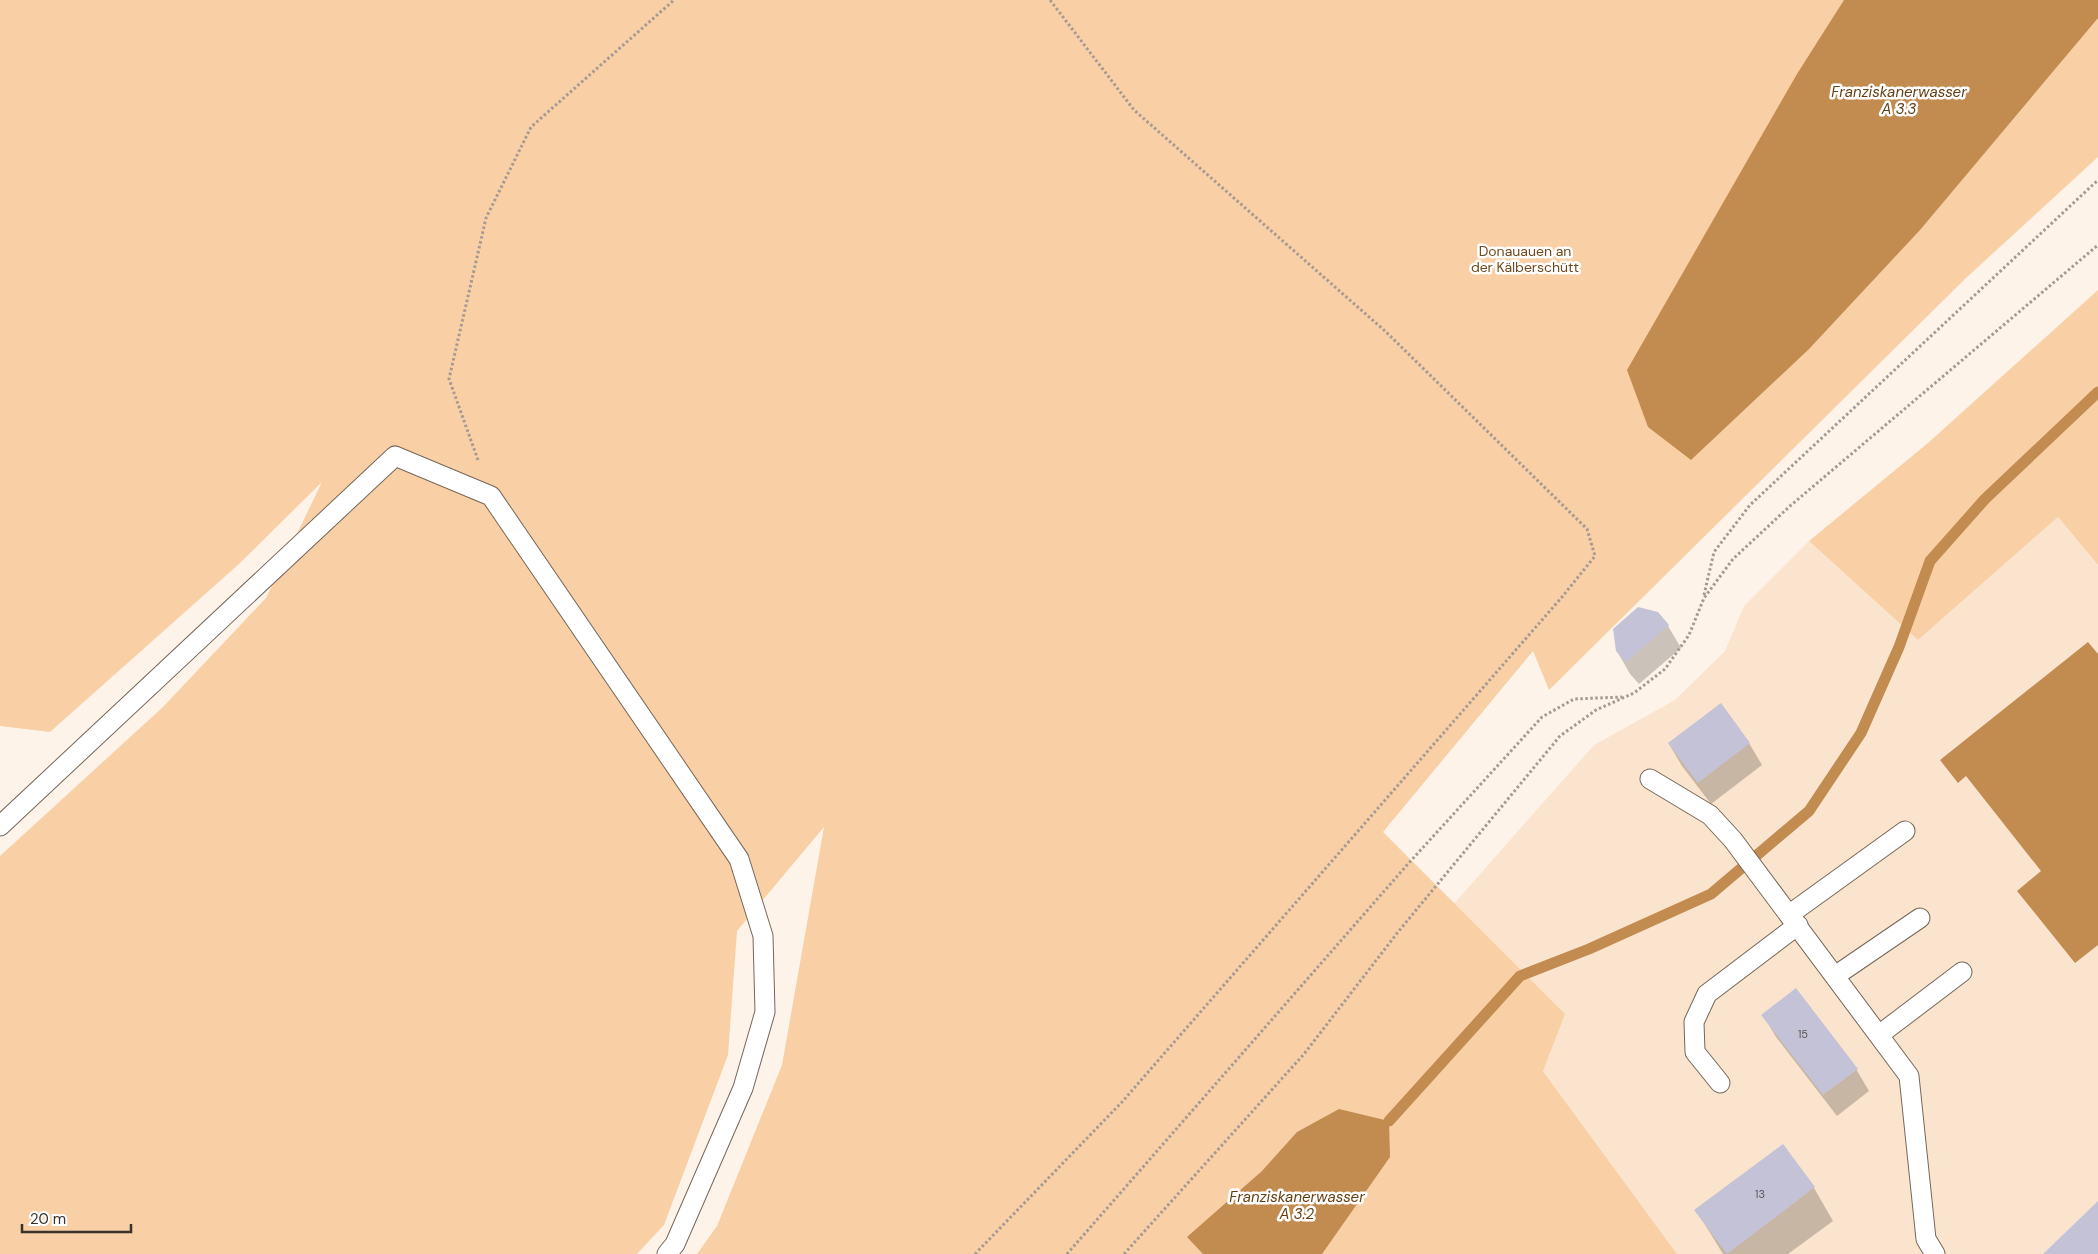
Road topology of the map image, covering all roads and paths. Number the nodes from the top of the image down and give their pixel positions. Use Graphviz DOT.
graph roads {
  1 [pos="674,0"];
  2 [pos="1050,0"];
  3 [pos="2098,180"];
  4 [pos="2098,245"];
  5 [pos="491,496"];
  6 [pos="1704,598"];
  7 [pos="1625,697"];
  8 [pos="1650,779"];
  9 [pos="0,826"];
  10 [pos="1905,832"];
  11 [pos="1920,918"];
  12 [pos="1794,920"];
  13 [pos="1962,972"];
  14 [pos="1835,976"];
  15 [pos="1879,1035"];
  16 [pos="1720,1083"];
  17 [pos="667,1254"];
  18 [pos="974,1254"];
  19 [pos="1067,1254"];
  20 [pos="1124,1254"];
  21 [pos="1935,1254"];
  1 -- 5 [label="path"];
  2 -- 18 [label="path"];
  3 -- 6 [label="path"];
  4 -- 6 [label="path"];
  5 -- 9 [label="lane"];
  5 -- 17 [label="lane"];
  6 -- 7 [label="path"];
  7 -- 19 [label="path"];
  7 -- 20 [label="path"];
  8 -- 12 [label="lane"];
  10 -- 12 [label="lane"];
  11 -- 14 [label="lane"];
  12 -- 14 [label="lane"];
  12 -- 16 [label="lane"];
  13 -- 15 [label="lane"];
  14 -- 15 [label="lane"];
  15 -- 21 [label="lane"];
}
